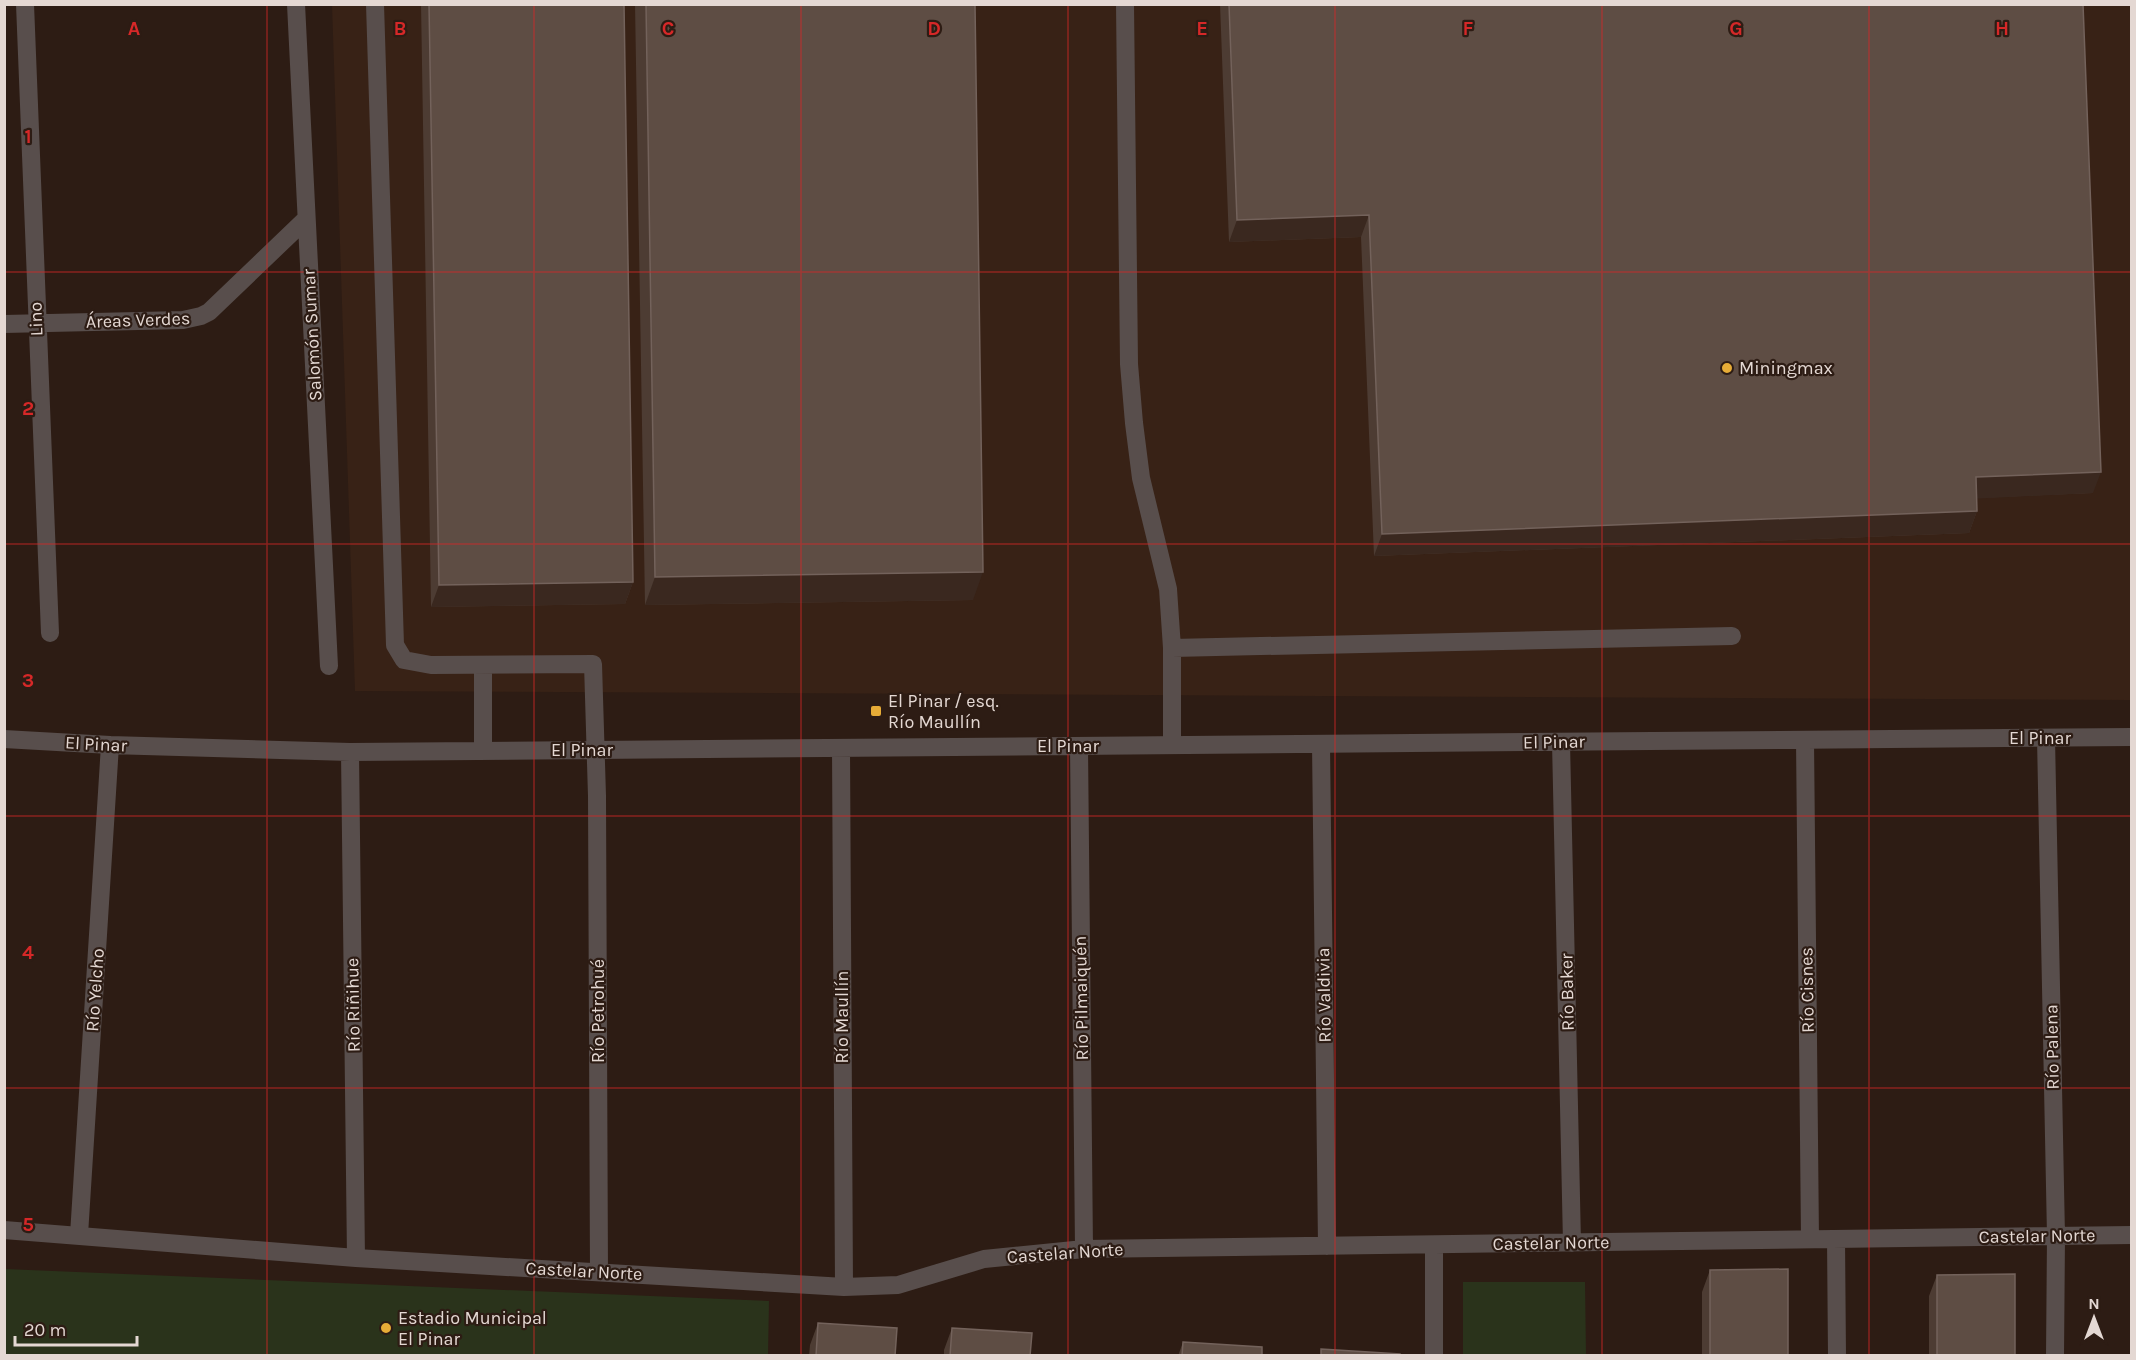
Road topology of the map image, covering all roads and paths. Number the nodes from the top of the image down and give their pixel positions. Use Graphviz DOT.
graph roads {
  1 [pos="25,4"];
  2 [pos="296,4"];
  3 [pos="375,4"];
  4 [pos="1125,4"];
  5 [pos="306,219"];
  6 [pos="37,323"];
  7 [pos="4,324"];
  8 [pos="50,633"];
  9 [pos="1732,636"];
  10 [pos="1172,648"];
  11 [pos="329,666"];
  12 [pos="483,666"];
  13 [pos="2132,737"];
  14 [pos="2046,738"];
  15 [pos="4,739"];
  16 [pos="1805,740"];
  17 [pos="1561,742"];
  18 [pos="1321,744"];
  19 [pos="110,745"];
  20 [pos="1172,745"];
  21 [pos="1079,746"];
  22 [pos="841,748"];
  23 [pos="596,750"];
  24 [pos="483,751"];
  25 [pos="350,752"];
  26 [pos="4,1230"];
  27 [pos="79,1234"];
  28 [pos="2132,1235"];
  29 [pos="2056,1236"];
  30 [pos="1810,1239"];
  31 [pos="1836,1239"];
  32 [pos="1572,1243"];
  33 [pos="1434,1245"];
  34 [pos="1327,1246"];
  35 [pos="1084,1249"];
  36 [pos="356,1258"];
  37 [pos="599,1272"];
  38 [pos="844,1287"];
  39 [pos="1434,1356"];
  40 [pos="1837,1356"];
  41 [pos="2055,1356"];
  1 -- 6 [label="street, Lino"];
  2 -- 5 [label="street, Salomón Sumar"];
  3 -- 12 [label="street"];
  4 -- 10 [label="street"];
  5 -- 6 [label="street, Áreas Verdes"];
  5 -- 11 [label="street, Salomón Sumar"];
  6 -- 7 [label="street, Áreas Verdes"];
  6 -- 8 [label="street, Lino"];
  9 -- 10 [label="street"];
  10 -- 20 [label="street"];
  12 -- 23 [label="street, Río Petrohué"];
  12 -- 24 [label="street"];
  13 -- 14 [label="street, El Pinar"];
  14 -- 16 [label="street, El Pinar"];
  14 -- 29 [label="street, Río Palena"];
  15 -- 19 [label="street, El Pinar"];
  16 -- 17 [label="street, El Pinar"];
  16 -- 30 [label="street, Río Cisnes"];
  17 -- 18 [label="street, El Pinar"];
  17 -- 32 [label="street, Río Baker"];
  18 -- 20 [label="street, El Pinar"];
  18 -- 34 [label="street, Río Valdivia"];
  19 -- 25 [label="street, El Pinar"];
  19 -- 27 [label="street, Río Yelcho"];
  20 -- 21 [label="street, El Pinar"];
  21 -- 22 [label="street, El Pinar"];
  21 -- 35 [label="street, Río Pilmaiquén"];
  22 -- 23 [label="street, El Pinar"];
  22 -- 38 [label="street, Río Maullín"];
  23 -- 24 [label="street, El Pinar"];
  23 -- 37 [label="street, Río Petrohué"];
  24 -- 25 [label="street, El Pinar"];
  25 -- 36 [label="street, Río Riñihue"];
  26 -- 27 [label="street, Castelar Norte"];
  27 -- 36 [label="street, Castelar Norte"];
  28 -- 29 [label="street, Castelar Norte"];
  29 -- 31 [label="street, Castelar Norte"];
  29 -- 41 [label="street, Río Palena"];
  30 -- 31 [label="street, Castelar Norte"];
  30 -- 32 [label="street, Castelar Norte"];
  31 -- 40 [label="street"];
  32 -- 33 [label="street, Castelar Norte"];
  33 -- 34 [label="street, Castelar Norte"];
  33 -- 39 [label="street"];
  34 -- 35 [label="street, Castelar Norte"];
  35 -- 38 [label="street, Castelar Norte"];
  36 -- 37 [label="street, Castelar Norte"];
  37 -- 38 [label="street, Castelar Norte"];
}
